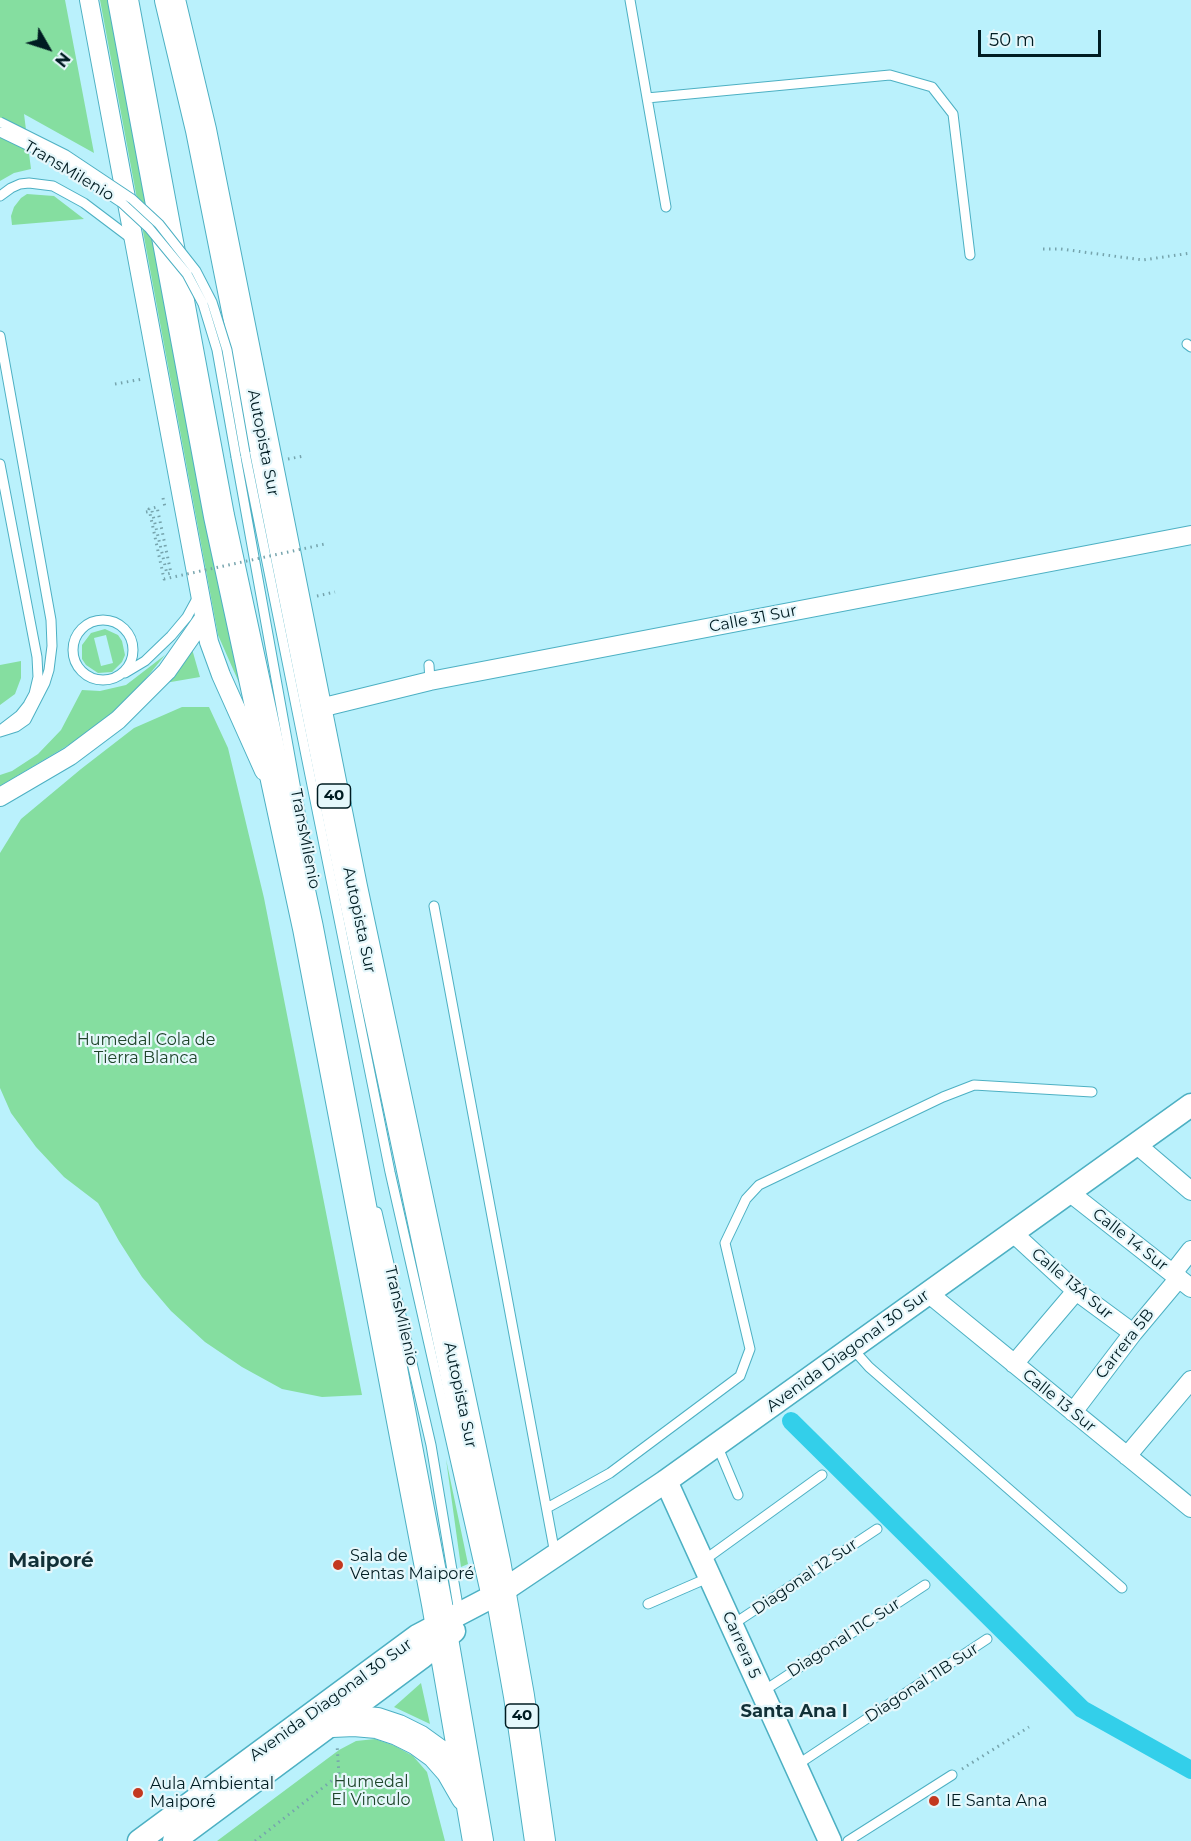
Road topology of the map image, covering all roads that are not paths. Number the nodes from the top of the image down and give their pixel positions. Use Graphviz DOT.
graph roads {
  1 [pos="89,0"];
  2 [pos="123,0"];
  3 [pos="170,0"];
  4 [pos="630,0"];
  5 [pos="647,98"];
  6 [pos="0,122"];
  7 [pos="0,132"];
  8 [pos="0,196"];
  9 [pos="666,207"];
  10 [pos="134,240"];
  11 [pos="970,255"];
  12 [pos="0,336"];
  13 [pos="241,455"];
  14 [pos="0,464"];
  15 [pos="1191,535"];
  16 [pos="200,593"];
  17 [pos="204,618"];
  18 [pos="118,676"];
  19 [pos="316,709"];
  20 [pos="0,731"];
  21 [pos="0,797"];
  22 [pos="282,808"];
  23 [pos="312,877"];
  24 [pos="434,906"];
  25 [pos="1092,1092"];
  26 [pos="1191,1105"];
  27 [pos="1136,1144"];
  28 [pos="1191,1191"];
  29 [pos="1069,1192"];
  30 [pos="375,1204"];
  31 [pos="1012,1233"];
  32 [pos="1191,1250"];
  33 [pos="1181,1279"];
  34 [pos="1076,1290"];
  35 [pos="928,1293"];
  36 [pos="1132,1333"];
  37 [pos="852,1348"];
  38 [pos="1014,1364"];
  39 [pos="1191,1380"];
  40 [pos="1073,1412"];
  41 [pos="717,1445"];
  42 [pos="1127,1456"];
  43 [pos="822,1475"];
  44 [pos="666,1481"];
  45 [pos="738,1496"];
  46 [pos="1189,1503"];
  47 [pos="547,1508"];
  48 [pos="877,1529"];
  49 [pos="555,1556"];
  50 [pos="706,1569"];
  51 [pos="925,1585"];
  52 [pos="1122,1588"];
  53 [pos="491,1602"];
  54 [pos="648,1604"];
  55 [pos="732,1625"];
  56 [pos="453,1627"];
  57 [pos="987,1639"];
  58 [pos="762,1692"];
  59 [pos="332,1737"];
  60 [pos="796,1765"];
  61 [pos="952,1775"];
  62 [pos="472,1806"];
  63 [pos="139,1841"];
  64 [pos="174,1841"];
  65 [pos="478,1841"];
  66 [pos="540,1841"];
  67 [pos="830,1841"];
  68 [pos="848,1841"];
  1 -- 10 [label="street"];
  2 -- 22 [label="highway"];
  3 -- 19 [label="highway, Autopista Sur / 40"];
  4 -- 5 [label="lane"];
  5 -- 9 [label="lane"];
  5 -- 11 [label="lane"];
  6 -- 13 [label="lane, TransMilenio, bridge"];
  7 -- 13 [label="lane, TransMilenio, bridge"];
  8 -- 10 [label="lane, TransMilenio"];
  10 -- 16 [label="street"];
  12 -- 20 [label="lane"];
  13 -- 23 [label="lane, TransMilenio"];
  13 -- 53 [label="lane, TransMilenio"];
  14 -- 20 [label="lane"];
  15 -- 19 [label="street, Calle 31 Sur"];
  16 -- 17 [label="street"];
  16 -- 18 [label="lane"];
  17 -- 21 [label="street"];
  17 -- 22 [label="street"];
  18 -- 18 [label="lane"];
  19 -- 53 [label="highway, Autopista Sur / 40"];
  22 -- 56 [label="highway"];
  24 -- 47 [label="lane"];
  25 -- 47 [label="lane"];
  26 -- 27 [label="street, Avenida Diagonal 30 Sur"];
  27 -- 28 [label="street"];
  27 -- 29 [label="street, Avenida Diagonal 30 Sur"];
  29 -- 31 [label="street, Avenida Diagonal 30 Sur"];
  29 -- 33 [label="street, Calle 14 Sur"];
  30 -- 56 [label="lane, TransMilenio"];
  31 -- 34 [label="street, Calle 13A Sur"];
  31 -- 35 [label="street, Avenida Diagonal 30 Sur"];
  32 -- 33 [label="street, Carrera 5B"];
  33 -- 36 [label="street, Carrera 5B"];
  34 -- 36 [label="street, Calle 13A Sur"];
  34 -- 38 [label="street"];
  35 -- 37 [label="street, Avenida Diagonal 30 Sur"];
  35 -- 38 [label="street, Calle 13 Sur"];
  36 -- 40 [label="street, Carrera 5B"];
  37 -- 41 [label="street, Avenida Diagonal 30 Sur"];
  37 -- 52 [label="lane"];
  38 -- 40 [label="street, Calle 13 Sur"];
  39 -- 42 [label="street"];
  40 -- 42 [label="street, Calle 13 Sur"];
  41 -- 44 [label="street, Avenida Diagonal 30 Sur"];
  41 -- 45 [label="lane"];
  42 -- 46 [label="street, Calle 13 Sur"];
  43 -- 50 [label="lane"];
  44 -- 49 [label="street, Avenida Diagonal 30 Sur"];
  44 -- 50 [label="street, Carrera 5"];
  47 -- 49 [label="lane"];
  48 -- 55 [label="lane, Diagonal 12 Sur"];
  49 -- 53 [label="street, Avenida Diagonal 30 Sur"];
  50 -- 54 [label="lane"];
  50 -- 55 [label="street, Carrera 5"];
  51 -- 58 [label="lane, Diagonal 11C Sur"];
  53 -- 56 [label="street, Avenida Diagonal 30 Sur"];
  53 -- 66 [label="highway, Autopista Sur / 40"];
  55 -- 58 [label="street, Carrera 5"];
  56 -- 59 [label="street, Avenida Diagonal 30 Sur"];
  56 -- 62 [label="highway"];
  56 -- 63 [label="street, Avenida Diagonal 30 Sur"];
  57 -- 60 [label="lane, Diagonal 11B Sur"];
  58 -- 60 [label="street, Carrera 5"];
  59 -- 62 [label="highway"];
  59 -- 64 [label="street, Avenida Diagonal 30 Sur"];
  60 -- 67 [label="street, Carrera 5"];
  61 -- 68 [label="lane"];
  62 -- 65 [label="highway"];
}
